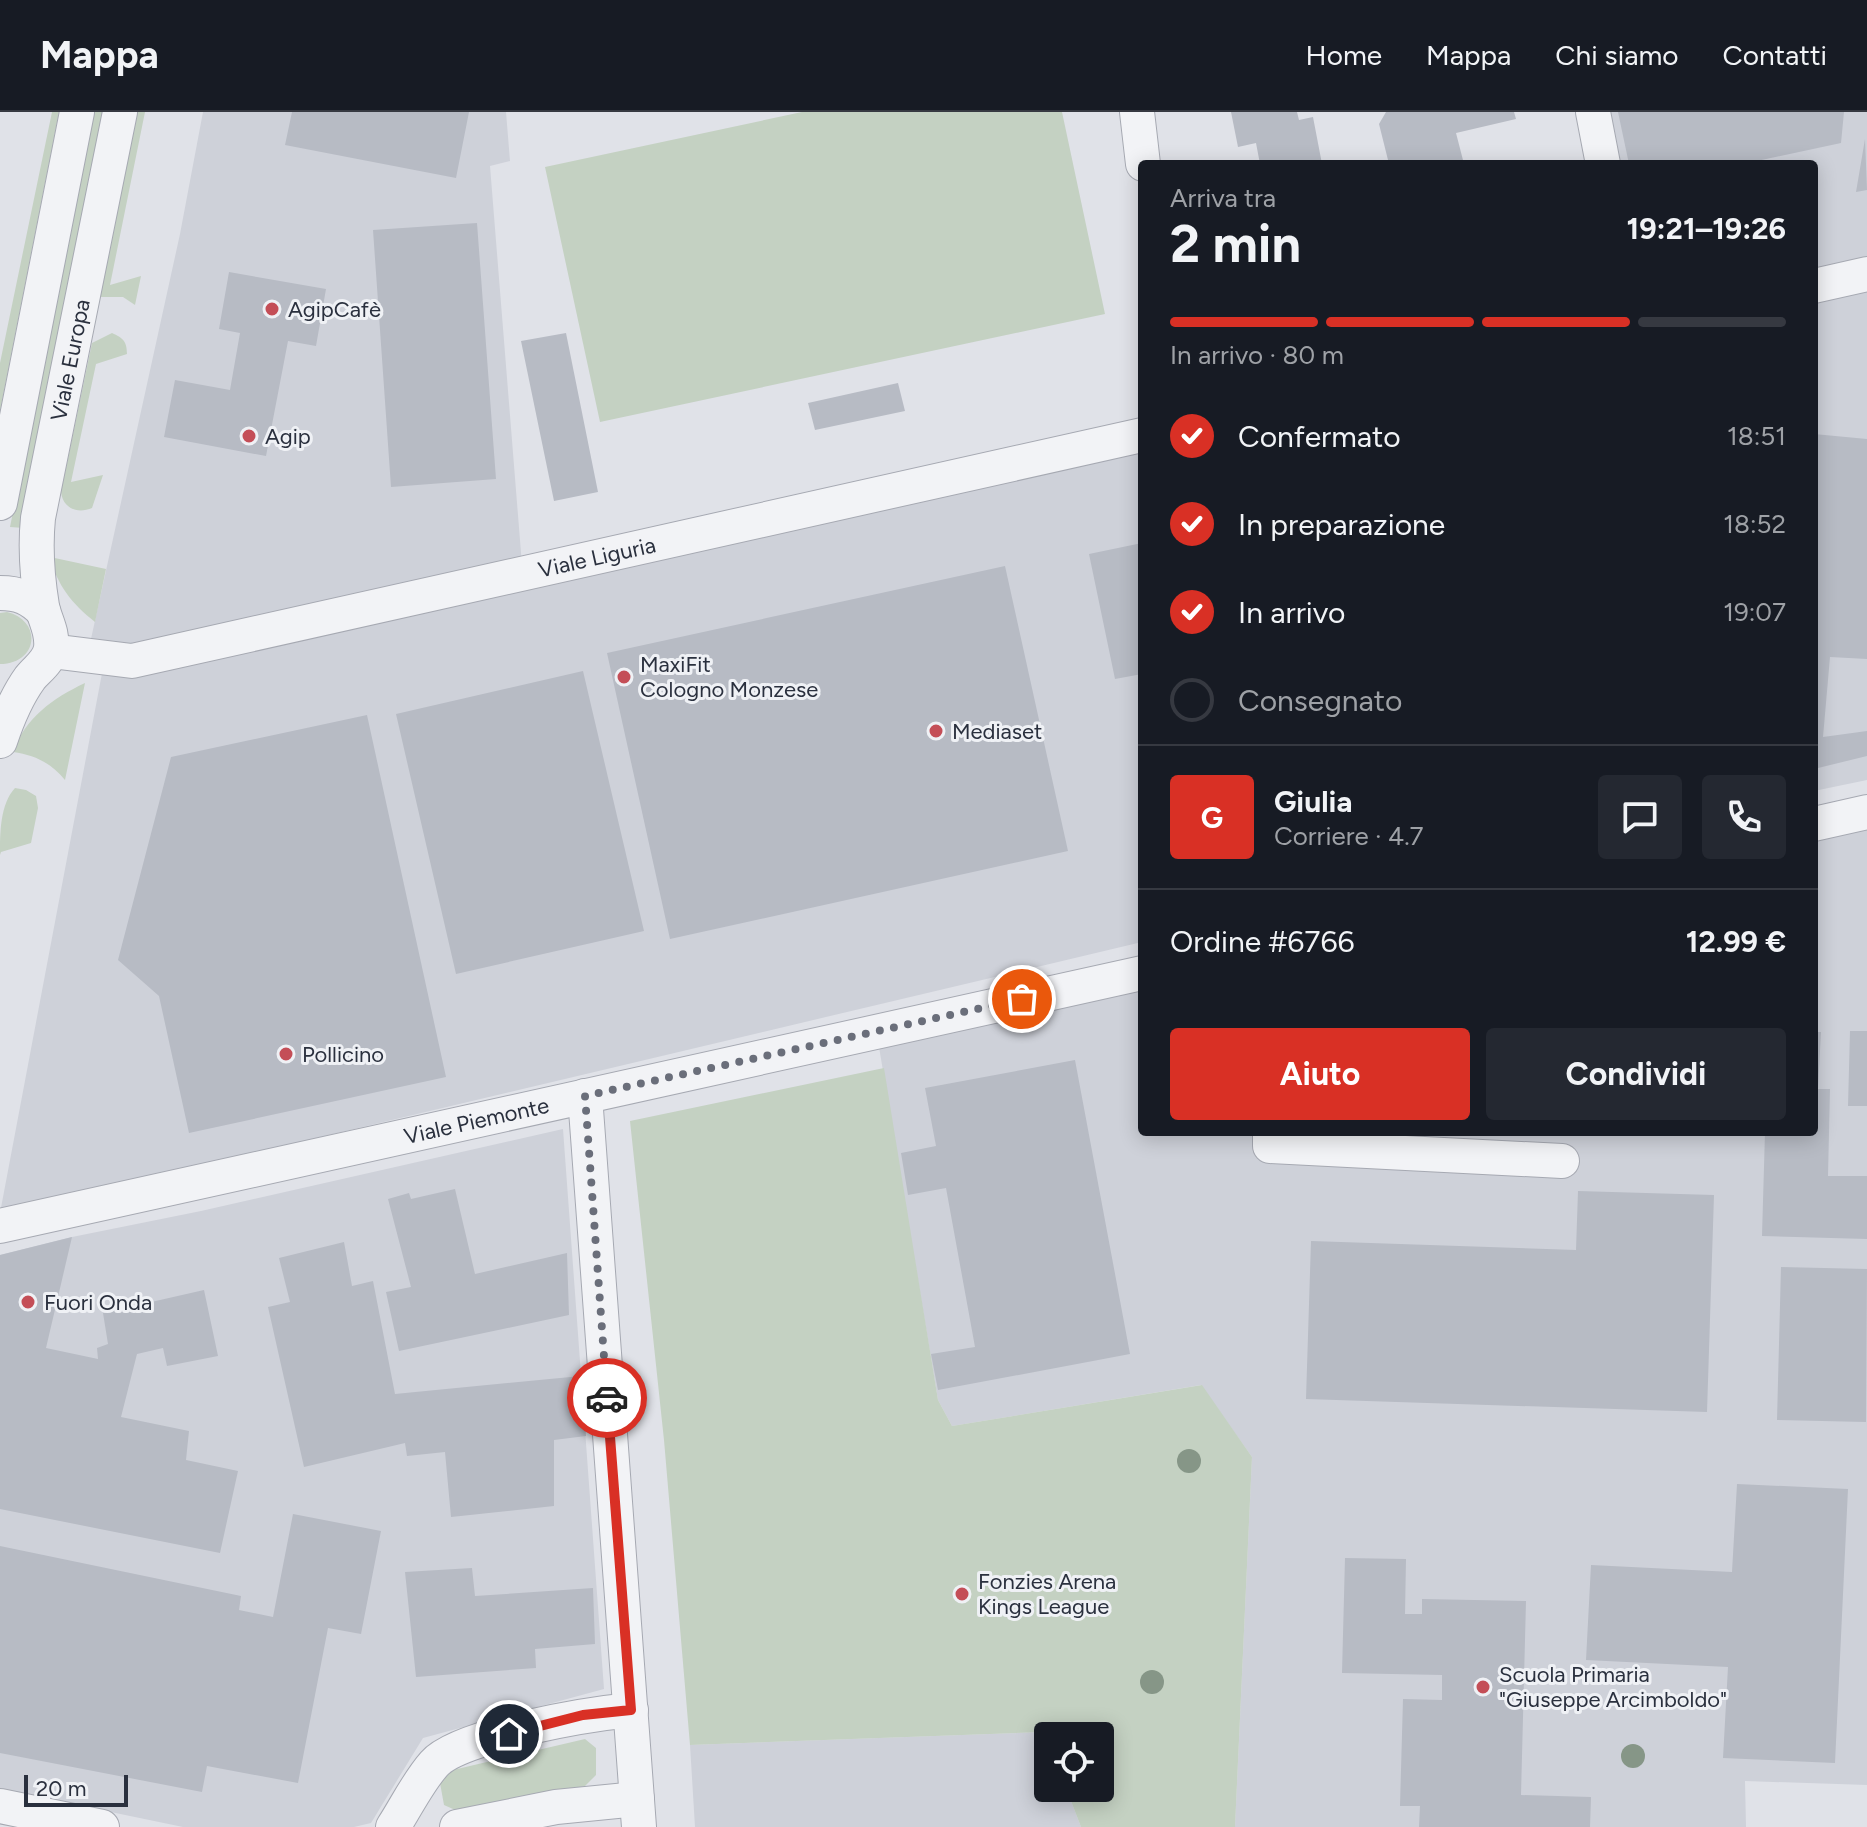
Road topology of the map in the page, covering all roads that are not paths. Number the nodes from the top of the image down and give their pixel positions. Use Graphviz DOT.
graph roads {
  1 [pos="77,112"];
  2 [pos="120,112"];
  3 [pos="1137,112"];
  4 [pos="1593,112"];
  5 [pos="1143,160"];
  6 [pos="1602,160"];
  7 [pos="1867,274"];
  8 [pos="1818,285"];
  9 [pos="1138,436"];
  10 [pos="0,503"];
  11 [pos="0,593"];
  12 [pos="43,611"];
  13 [pos="51,651"];
  14 [pos="15,681"];
  15 [pos="0,741"];
  16 [pos="1867,812"];
  17 [pos="1818,823"];
  18 [pos="1138,974"];
  19 [pos="585,1096"];
  20 [pos="1270,1136"];
  21 [pos="1562,1161"];
  22 [pos="0,1226"];
  23 [pos="631,1710"];
  24 [pos="0,1806"];
  25 [pos="638,1813"];
  26 [pos="102,1827"];
  27 [pos="393,1827"];
  28 [pos="457,1827"];
  1 -- 10 [label="street, Viale Europa"];
  2 -- 12 [label="street, Viale Europa"];
  3 -- 5 [label="street"];
  4 -- 6 [label="street"];
  7 -- 8 [label="street"];
  9 -- 13 [label="street, Viale Liguria"];
  11 -- 12 [label="street"];
  12 -- 13 [label="street, Viale Europa"];
  13 -- 14 [label="street"];
  14 -- 15 [label="street"];
  16 -- 17 [label="street"];
  18 -- 19 [label="street, Viale Piemonte"];
  19 -- 22 [label="street, Viale Piemonte"];
  19 -- 23 [label="street"];
  20 -- 21 [label="street"];
  23 -- 25 [label="street"];
  23 -- 27 [label="street"];
  24 -- 26 [label="street"];
  25 -- 28 [label="street"];
}
